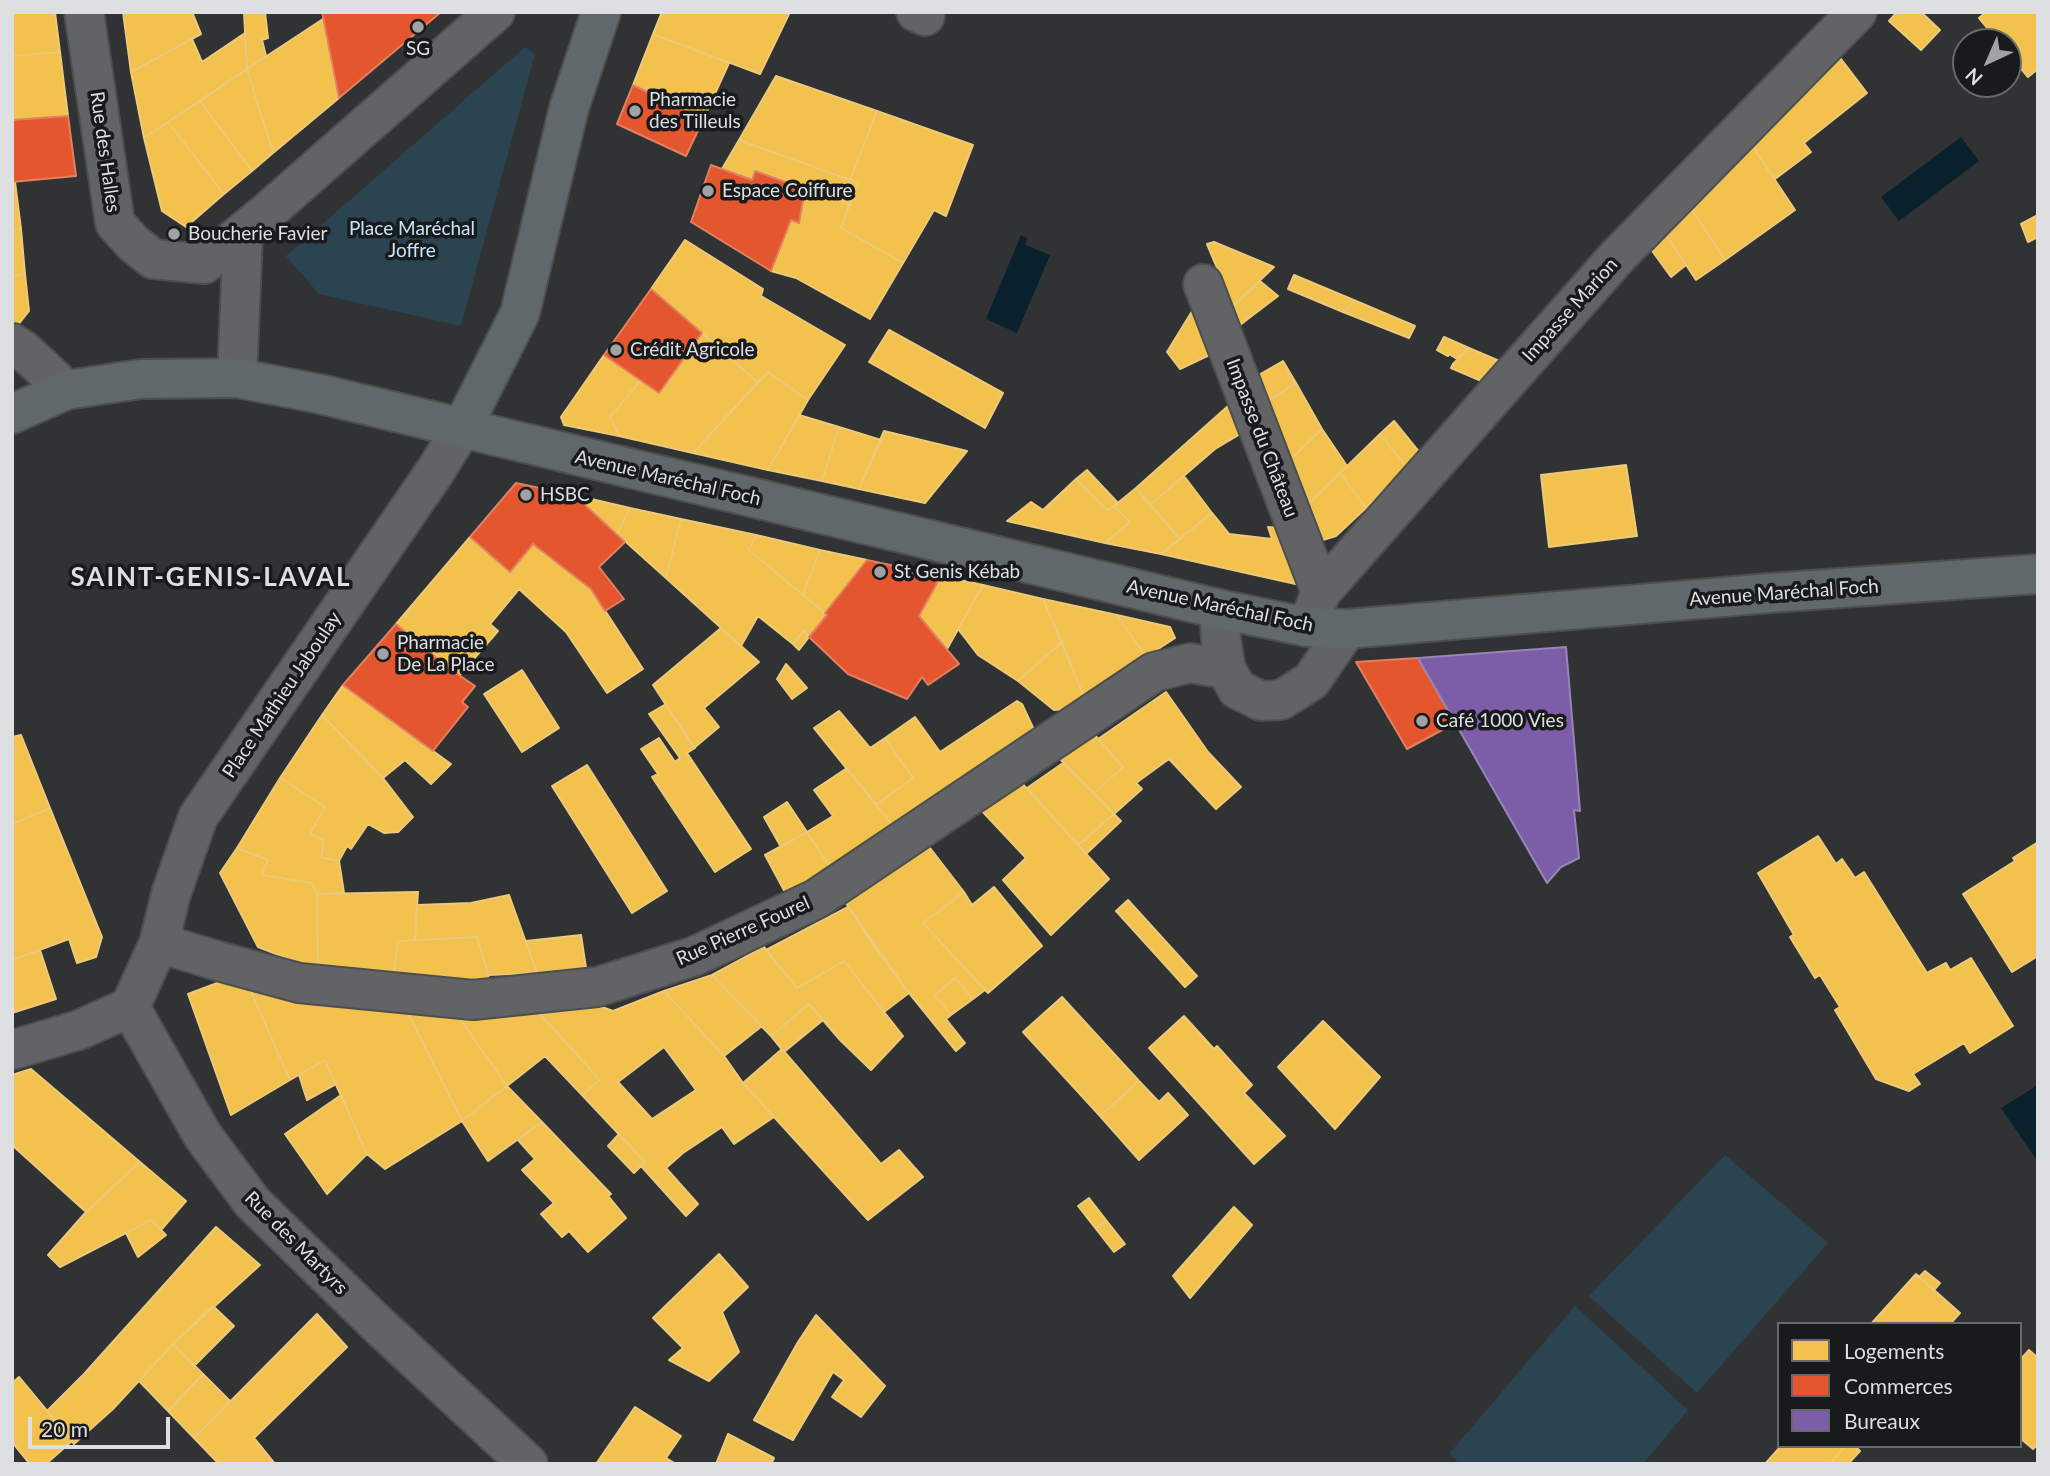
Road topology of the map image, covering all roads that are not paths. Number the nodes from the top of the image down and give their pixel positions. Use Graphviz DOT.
graph roads {
  1 [pos="84,12"];
  2 [pos="495,12"];
  3 [pos="601,12"];
  4 [pos="1857,12"];
  5 [pos="243,233"];
  6 [pos="1203,284"];
  7 [pos="12,343"];
  8 [pos="237,378"];
  9 [pos="66,390"];
  10 [pos="12,414"];
  11 [pos="461,428"];
  12 [pos="2038,574"];
  13 [pos="1321,592"];
  14 [pos="1219,609"];
  15 [pos="1307,627"];
  16 [pos="1347,629"];
  17 [pos="1226,669"];
  18 [pos="159,943"];
  19 [pos="130,1007"];
  20 [pos="12,1050"];
  21 [pos="528,1464"];
  1 -- 5 [label="street, Rue des Halles"];
  2 -- 5 [label="street"];
  3 -- 11 [label="main road"];
  4 -- 13 [label="street, Impasse Marion"];
  5 -- 8 [label="street"];
  6 -- 13 [label="street, Impasse du Château"];
  7 -- 9 [label="street"];
  8 -- 9 [label="main road, Avenue Maréchal Foch"];
  8 -- 11 [label="main road, Avenue Maréchal Foch"];
  9 -- 10 [label="main road, Avenue Maréchal Foch"];
  11 -- 14 [label="main road, Avenue Maréchal Foch"];
  11 -- 18 [label="street, Place Mathieu Jaboulay"];
  12 -- 16 [label="main road, Avenue Maréchal Foch"];
  13 -- 15 [label="street, Impasse Marion"];
  14 -- 15 [label="main road, Avenue Maréchal Foch"];
  14 -- 17 [label="street"];
  15 -- 16 [label="main road, Avenue Maréchal Foch"];
  16 -- 17 [label="street"];
  17 -- 18 [label="street, Rue Pierre Fourel"];
  18 -- 19 [label="street"];
  19 -- 20 [label="street"];
  19 -- 21 [label="street, Rue des Martyrs"];
}
